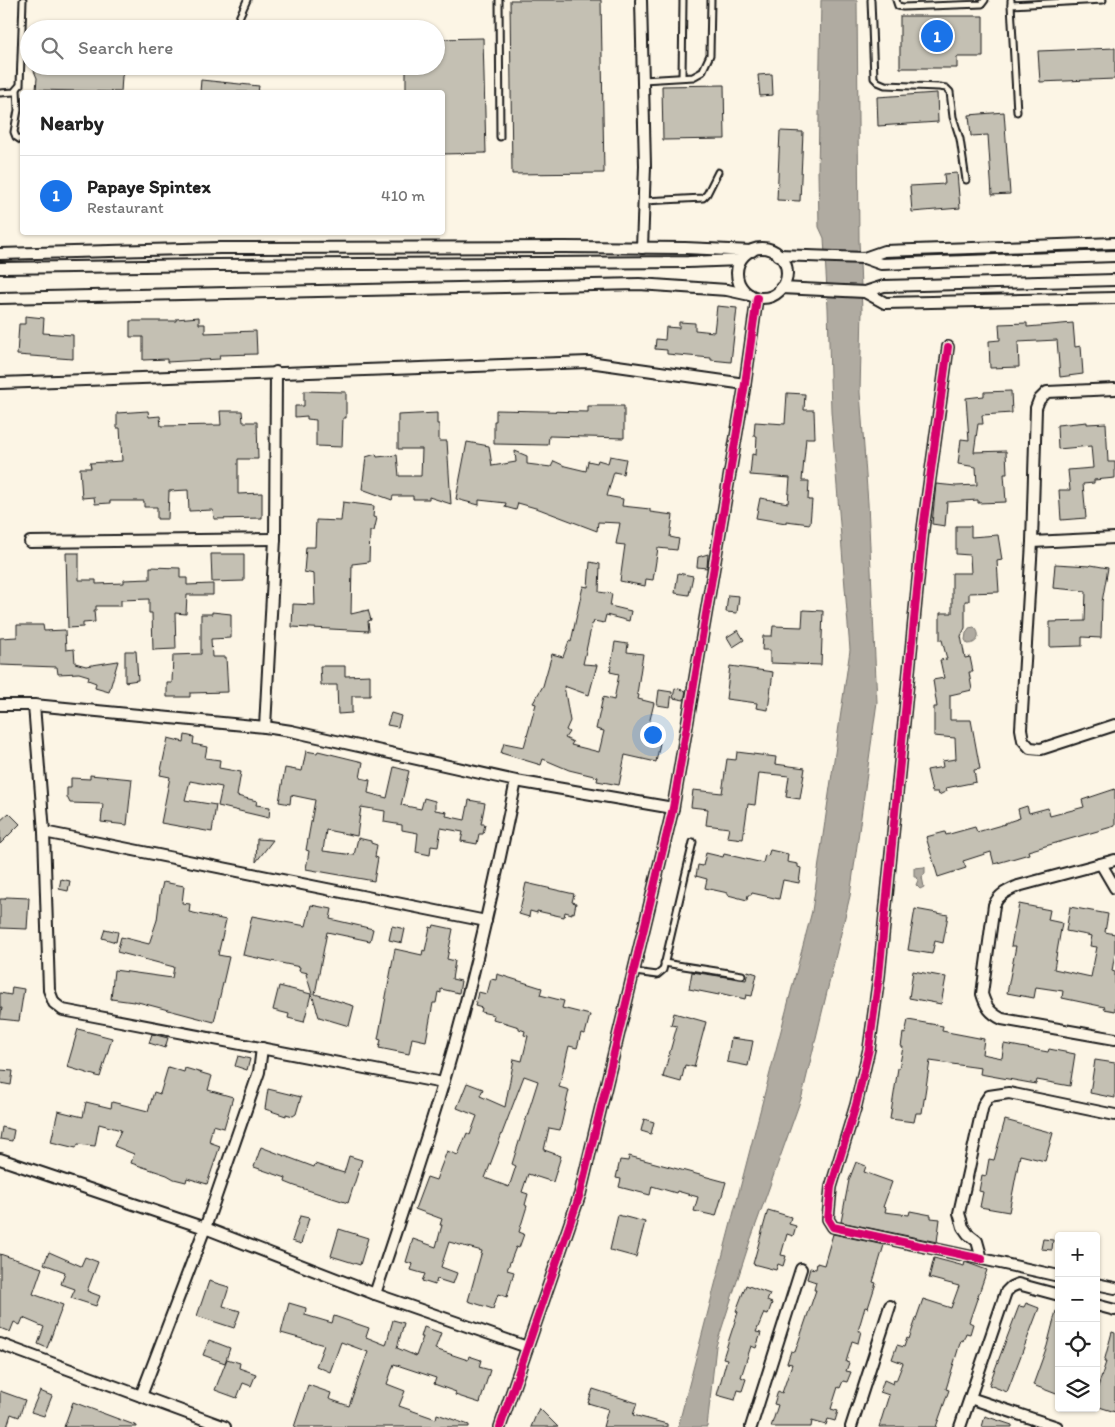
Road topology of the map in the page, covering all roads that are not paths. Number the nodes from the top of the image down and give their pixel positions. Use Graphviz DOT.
graph roads {
  1 [pos="22,0"];
  2 [pos="247,0"];
  3 [pos="499,0"];
  4 [pos="640,0"];
  5 [pos="682,0"];
  6 [pos="711,0"];
  7 [pos="871,0"];
  8 [pos="896,0"];
  9 [pos="985,0"];
  10 [pos="1103,0"];
  11 [pos="1011,2"];
  12 [pos="22,20"];
  13 [pos="238,20"];
  14 [pos="20,75"];
  15 [pos="682,77"];
  16 [pos="643,80"];
  17 [pos="18,89"];
  18 [pos="0,93"];
  19 [pos="20,111"];
  20 [pos="1017,112"];
  21 [pos="500,137"];
  22 [pos="20,140"];
  23 [pos="718,172"];
  24 [pos="966,180"];
  25 [pos="644,202"];
  26 [pos="1115,243"];
  27 [pos="642,248"];
  28 [pos="752,251"];
  29 [pos="0,254"];
  30 [pos="778,255"];
  31 [pos="1115,256"];
  32 [pos="864,258"];
  33 [pos="740,260"];
  34 [pos="0,268"];
  35 [pos="1115,280"];
  36 [pos="782,288"];
  37 [pos="865,292"];
  38 [pos="754,297"];
  39 [pos="0,298"];
  40 [pos="1115,298"];
  41 [pos="948,347"];
  42 [pos="276,372"];
  43 [pos="0,383"];
  44 [pos="744,384"];
  45 [pos="1115,389"];
  46 [pos="1115,538"];
  47 [pos="275,539"];
  48 [pos="30,542"];
  49 [pos="1032,542"];
  50 [pos="0,705"];
  51 [pos="34,705"];
  52 [pos="1115,724"];
  53 [pos="264,727"];
  54 [pos="516,781"];
  55 [pos="673,808"];
  56 [pos="44,832"];
  57 [pos="692,842"];
  58 [pos="1115,860"];
  59 [pos="1101,864"];
  60 [pos="1115,888"];
  61 [pos="486,921"];
  62 [pos="664,963"];
  63 [pos="635,972"];
  64 [pos="742,976"];
  65 [pos="1115,1040"];
  66 [pos="262,1048"];
  67 [pos="443,1084"];
  68 [pos="1115,1115"];
  69 [pos="0,1159"];
  70 [pos="205,1228"];
  71 [pos="982,1259"];
  72 [pos="801,1269"];
  73 [pos="1055,1275"];
  74 [pos="1100,1285"];
  75 [pos="1115,1288"];
  76 [pos="376,1294"];
  77 [pos="1055,1294"];
  78 [pos="890,1306"];
  79 [pos="1100,1306"];
  80 [pos="1115,1310"];
  81 [pos="0,1344"];
  82 [pos="527,1347"];
  83 [pos="141,1396"];
  84 [pos="970,1398"];
  85 [pos="224,1427"];
  86 [pos="500,1427"];
  87 [pos="751,1427"];
  88 [pos="851,1427"];
  89 [pos="960,1427"];
  90 [pos="1057,1427"];
  1 -- 12 [label="lane"];
  2 -- 13 [label="lane"];
  3 -- 21 [label="lane"];
  4 -- 16 [label="street"];
  5 -- 15 [label="lane"];
  6 -- 15 [label="lane"];
  7 -- 24 [label="lane"];
  8 -- 9 [label="lane"];
  10 -- 11 [label="lane"];
  11 -- 20 [label="lane"];
  14 -- 17 [label="lane"];
  15 -- 16 [label="lane"];
  16 -- 25 [label="street"];
  17 -- 18 [label="lane"];
  17 -- 19 [label="lane"];
  19 -- 22 [label="lane"];
  23 -- 25 [label="lane"];
  25 -- 27 [label="street"];
  26 -- 32 [label="street"];
  27 -- 28 [label="street"];
  27 -- 29 [label="street"];
  28 -- 30 [label="street"];
  28 -- 33 [label="street"];
  30 -- 32 [label="street"];
  30 -- 36 [label="street"];
  31 -- 32 [label="street"];
  33 -- 34 [label="street"];
  33 -- 38 [label="street"];
  35 -- 37 [label="street"];
  36 -- 37 [label="street"];
  36 -- 38 [label="street"];
  37 -- 40 [label="street"];
  38 -- 39 [label="street"];
  38 -- 44 [label="street"];
  41 -- 71 [label="street"];
  42 -- 43 [label="street"];
  42 -- 44 [label="street"];
  42 -- 47 [label="street"];
  44 -- 55 [label="street"];
  45 -- 49 [label="street"];
  46 -- 49 [label="street"];
  47 -- 48 [label="street"];
  47 -- 53 [label="street"];
  49 -- 52 [label="street"];
  50 -- 51 [label="street"];
  51 -- 53 [label="street"];
  51 -- 56 [label="street"];
  53 -- 54 [label="street"];
  54 -- 55 [label="street"];
  54 -- 61 [label="street"];
  55 -- 63 [label="street"];
  56 -- 61 [label="street"];
  56 -- 66 [label="street"];
  57 -- 62 [label="lane"];
  58 -- 59 [label="street"];
  59 -- 60 [label="street"];
  59 -- 65 [label="street"];
  61 -- 67 [label="street"];
  62 -- 63 [label="lane"];
  62 -- 64 [label="lane"];
  63 -- 82 [label="street"];
  66 -- 67 [label="street"];
  66 -- 70 [label="street"];
  67 -- 76 [label="street"];
  68 -- 71 [label="street"];
  69 -- 70 [label="street"];
  70 -- 76 [label="street"];
  70 -- 83 [label="street"];
  71 -- 73 [label="street"];
  72 -- 87 [label="street"];
  74 -- 75 [label="street"];
  76 -- 82 [label="street"];
  77 -- 84 [label="street"];
  78 -- 88 [label="street"];
  79 -- 80 [label="street"];
  81 -- 83 [label="street"];
  82 -- 86 [label="street"];
  83 -- 85 [label="street"];
  84 -- 89 [label="street"];
  84 -- 90 [label="street"];
}
